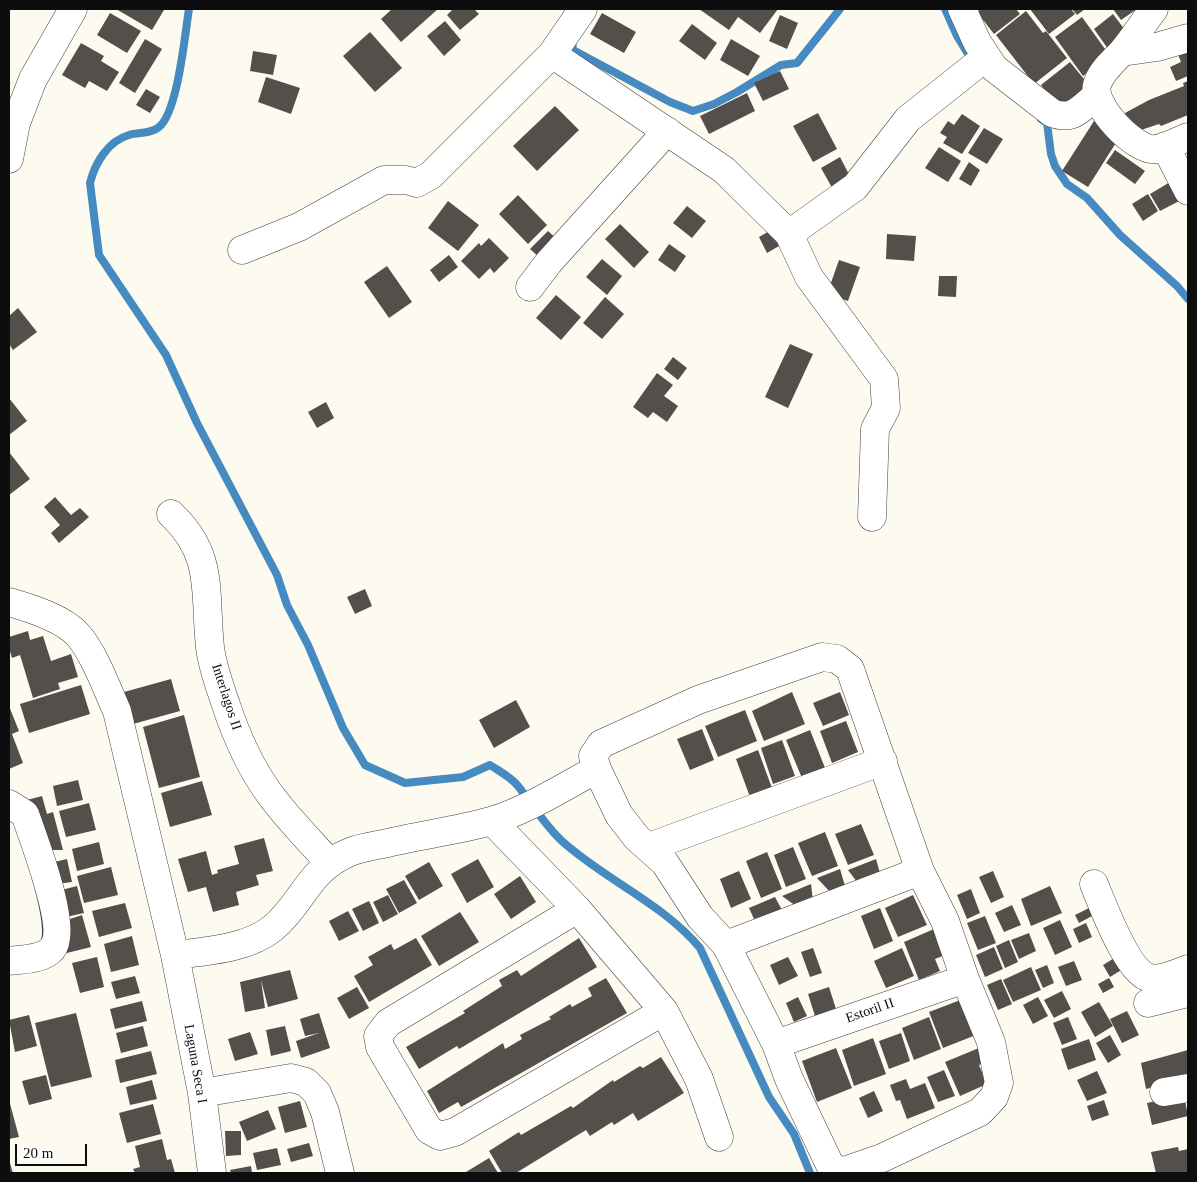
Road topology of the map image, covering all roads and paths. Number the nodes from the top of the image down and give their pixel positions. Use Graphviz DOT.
graph roads {
  1 [pos="73,9"];
  2 [pos="583,9"];
  3 [pos="962,9"];
  4 [pos="1154,9"];
  5 [pos="1188,38"];
  6 [pos="1122,52"];
  7 [pos="552,54"];
  8 [pos="979,64"];
  9 [pos="1096,97"];
  10 [pos="667,131"];
  11 [pos="1177,141"];
  12 [pos="9,159"];
  13 [pos="1188,191"];
  14 [pos="789,234"];
  15 [pos="242,250"];
  16 [pos="530,287"];
  17 [pos="171,514"];
  18 [pos="872,517"];
  19 [pos="9,602"];
  20 [pos="883,761"];
  21 [pos="597,769"];
  22 [pos="9,804"];
  23 [pos="503,816"];
  24 [pos="649,848"];
  25 [pos="328,862"];
  26 [pos="920,871"];
  27 [pos="1094,884"];
  28 [pos="578,909"];
  29 [pos="726,945"];
  30 [pos="175,955"];
  31 [pos="9,961"];
  32 [pos="1188,970"];
  33 [pos="965,978"];
  34 [pos="1188,994"];
  35 [pos="1148,1003"];
  36 [pos="664,1012"];
  37 [pos="776,1044"];
  38 [pos="202,1094"];
  39 [pos="719,1137"];
  40 [pos="212,1173"];
  41 [pos="340,1173"];
  1 -- 12 [label="street"];
  2 -- 7 [label="street"];
  3 -- 8 [label="street"];
  4 -- 6 [label="street"];
  5 -- 6 [label="street"];
  6 -- 9 [label="street"];
  7 -- 10 [label="street"];
  7 -- 15 [label="street"];
  8 -- 9 [label="street"];
  8 -- 14 [label="street"];
  9 -- 11 [label="street"];
  10 -- 14 [label="street"];
  10 -- 16 [label="street"];
  11 -- 13 [label="street"];
  14 -- 18 [label="street"];
  17 -- 25 [label="street, Interlagos II"];
  19 -- 30 [label="street, Laguna Seca I"];
  20 -- 21 [label="street"];
  20 -- 24 [label="street"];
  20 -- 26 [label="street"];
  21 -- 23 [label="street"];
  21 -- 24 [label="street"];
  22 -- 31 [label="street"];
  23 -- 25 [label="street"];
  23 -- 28 [label="street"];
  24 -- 29 [label="street"];
  25 -- 30 [label="street"];
  26 -- 29 [label="street"];
  26 -- 33 [label="street"];
  27 -- 32 [label="street"];
  28 -- 36 [label="street"];
  28 -- 36 [label="street"];
  29 -- 37 [label="street"];
  30 -- 38 [label="street, Laguna Seca I"];
  33 -- 37 [label="street, Estoril II"];
  33 -- 37 [label="street"];
  34 -- 35 [label="street"];
  36 -- 39 [label="street"];
  38 -- 40 [label="street, Laguna Seca I"];
  38 -- 41 [label="street"];
}
